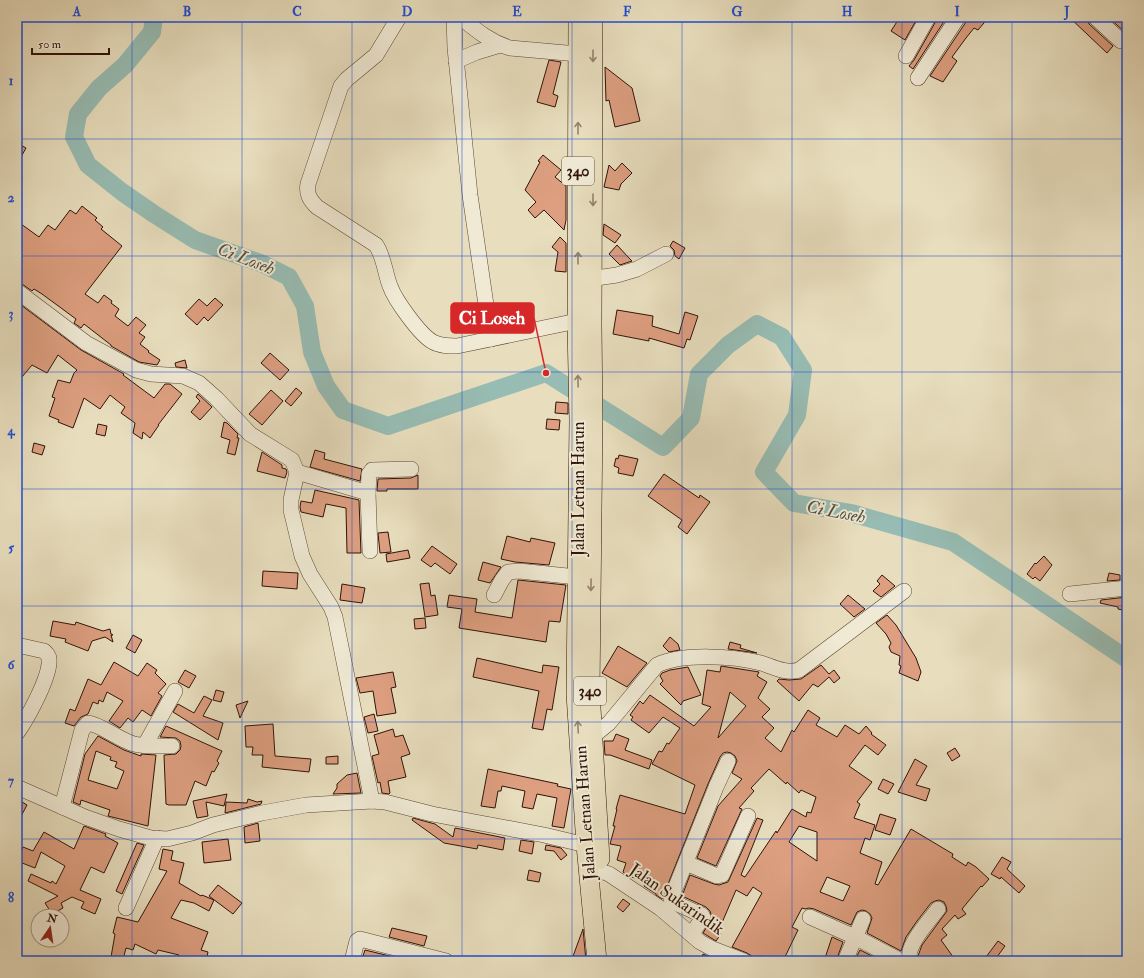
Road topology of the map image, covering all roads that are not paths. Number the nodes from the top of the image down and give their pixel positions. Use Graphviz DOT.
graph roads {
  1 [pos="399,17"];
  2 [pos="454,17"];
  3 [pos="460,17"];
  4 [pos="578,17"];
  5 [pos="593,17"];
  6 [pos="928,17"];
  7 [pos="958,17"];
  8 [pos="1095,17"];
  9 [pos="1120,40"];
  10 [pos="500,45"];
  11 [pos="578,54"];
  12 [pos="906,56"];
  13 [pos="456,61"];
  14 [pos="918,78"];
  15 [pos="666,254"];
  16 [pos="585,280"];
  17 [pos="17,291"];
  18 [pos="582,324"];
  19 [pos="491,339"];
  20 [pos="586,420"];
  21 [pos="411,469"];
  22 [pos="297,472"];
  23 [pos="368,493"];
  24 [pos="370,551"];
  25 [pos="577,577"];
  26 [pos="1127,588"];
  27 [pos="904,591"];
  28 [pos="1070,594"];
  29 [pos="494,595"];
  30 [pos="17,645"];
  31 [pos="176,691"];
  32 [pos="17,733"];
  33 [pos="592,737"];
  34 [pos="146,745"];
  35 [pos="172,746"];
  36 [pos="728,761"];
  37 [pos="17,787"];
  38 [pos="372,801"];
  39 [pos="62,807"];
  40 [pos="748,816"];
  41 [pos="157,838"];
  42 [pos="592,845"];
  43 [pos="686,863"];
  44 [pos="595,869"];
  45 [pos="126,908"];
  46 [pos="938,908"];
  47 [pos="810,917"];
  48 [pos="863,919"];
  49 [pos="692,934"];
  50 [pos="854,937"];
  51 [pos="416,957"];
  52 [pos="352,961"];
  53 [pos="446,961"];
  54 [pos="597,961"];
  55 [pos="610,961"];
  56 [pos="744,961"];
  57 [pos="845,961"];
  58 [pos="901,961"];
  59 [pos="908,961"];
  1 -- 19 [label="street"];
  2 -- 13 [label="street"];
  3 -- 10 [label="street"];
  4 -- 11 [label="main road, Jalan Letnan Harun / 340"];
  5 -- 16 [label="main road, Jalan Letnan Harun / 340, one-way"];
  6 -- 12 [label="street"];
  7 -- 14 [label="street"];
  8 -- 9 [label="street"];
  10 -- 11 [label="street"];
  10 -- 13 [label="street"];
  16 -- 11 [label="main road, Jalan Letnan Harun / 340, one-way"];
  13 -- 19 [label="street"];
  15 -- 16 [label="street"];
  16 -- 18 [label="main road, Jalan Letnan Harun / 340"];
  17 -- 22 [label="street"];
  18 -- 19 [label="street"];
  18 -- 20 [label="main road, Jalan Letnan Harun / 340"];
  20 -- 25 [label="main road, Jalan Letnan Harun / 340"];
  20 -- 33 [label="main road, Jalan Letnan Harun / 340, one-way"];
  21 -- 23 [label="street"];
  22 -- 23 [label="street"];
  22 -- 38 [label="street"];
  23 -- 24 [label="street"];
  25 -- 29 [label="street"];
  42 -- 25 [label="main road, Jalan Letnan Harun / 340, one-way"];
  26 -- 28 [label="street"];
  27 -- 33 [label="street"];
  30 -- 32 [label="street"];
  31 -- 34 [label="street"];
  33 -- 42 [label="main road, Jalan Letnan Harun / 340"];
  34 -- 35 [label="street"];
  34 -- 39 [label="street"];
  36 -- 43 [label="street"];
  37 -- 39 [label="street"];
  38 -- 41 [label="street"];
  38 -- 42 [label="street"];
  39 -- 41 [label="street"];
  40 -- 43 [label="street"];
  41 -- 45 [label="street"];
  42 -- 44 [label="main road, Jalan Letnan Harun / 340"];
  43 -- 49 [label="street"];
  44 -- 49 [label="street, Jalan Sukarindik"];
  44 -- 54 [label="main road, Jalan Letnan Harun / 340"];
  44 -- 55 [label="main road, Jalan Letnan Harun / 340"];
  46 -- 59 [label="street"];
  47 -- 50 [label="street"];
  48 -- 50 [label="street"];
  49 -- 56 [label="street, Jalan Sukarindik"];
  50 -- 57 [label="street"];
  50 -- 58 [label="street"];
  51 -- 52 [label="street"];
  51 -- 53 [label="street"];
}
